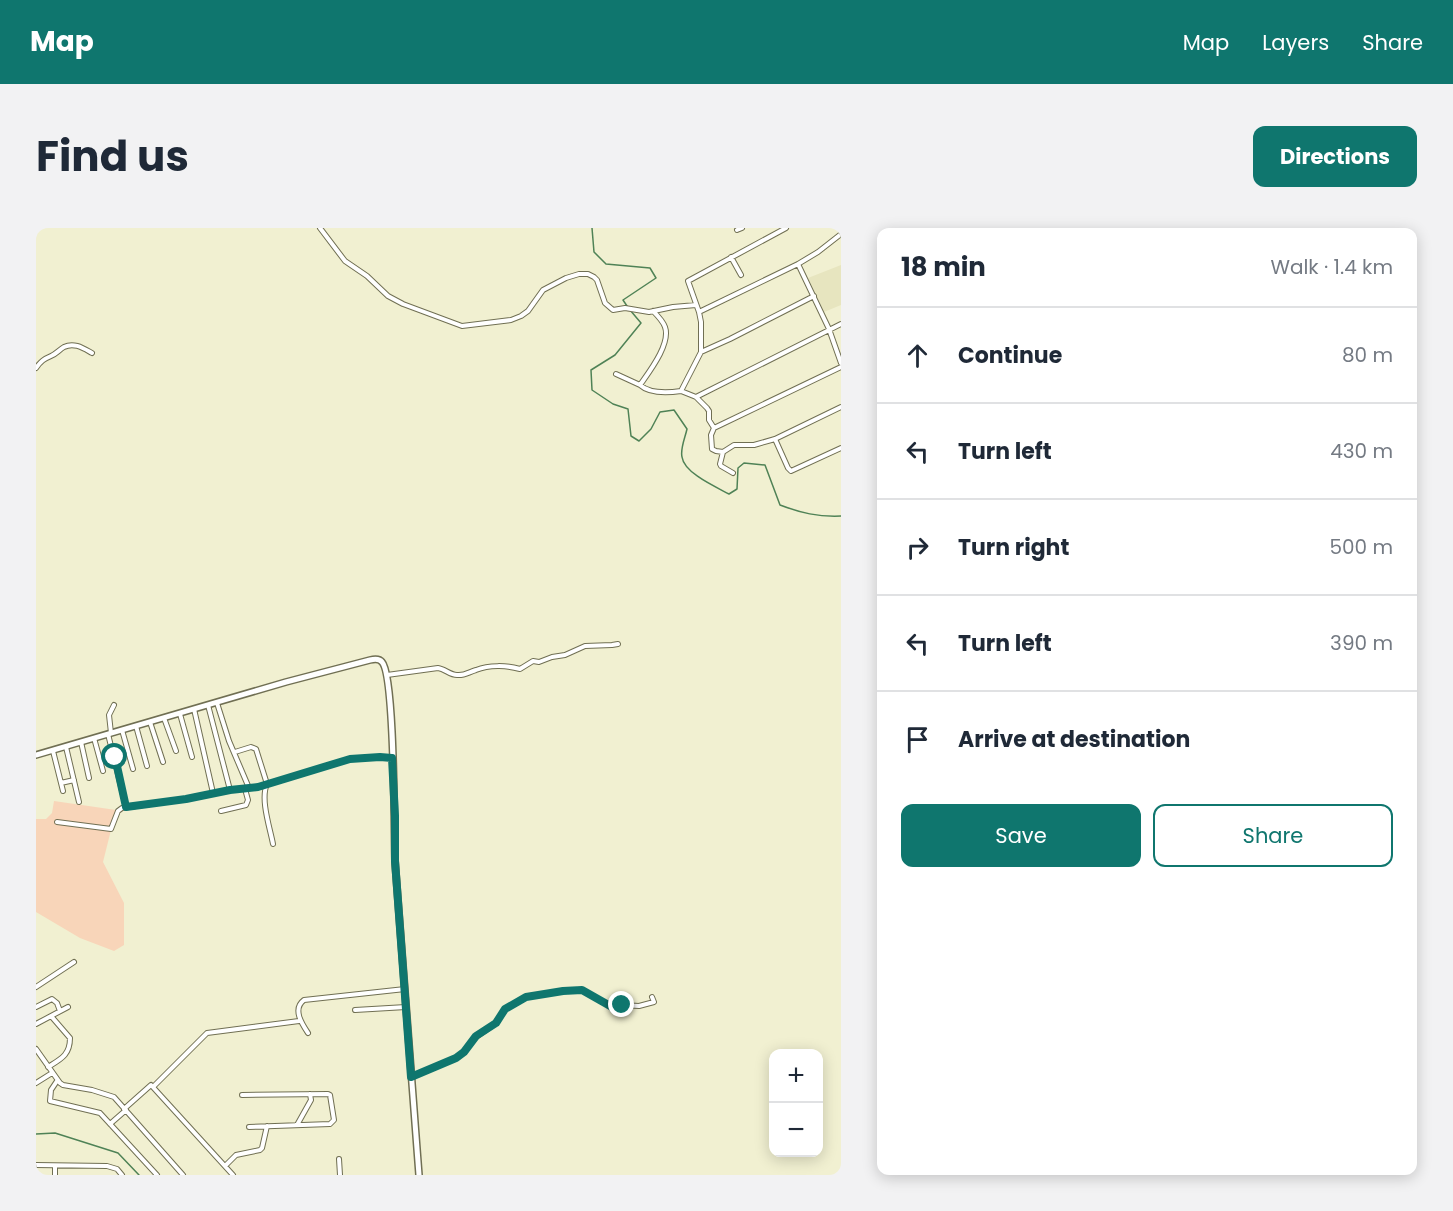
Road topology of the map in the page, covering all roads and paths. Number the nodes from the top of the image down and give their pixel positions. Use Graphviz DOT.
graph roads {
  1 [pos="320,228"];
  2 [pos="786,228"];
  3 [pos="841,234"];
  4 [pos="731,257"];
  5 [pos="798,264"];
  6 [pos="741,274"];
  7 [pos="814,296"];
  8 [pos="696,305"];
  9 [pos="653,311"];
  10 [pos="699,312"];
  11 [pos="841,324"];
  12 [pos="829,329"];
  13 [pos="701,352"];
  14 [pos="92,353"];
  15 [pos="841,365"];
  16 [pos="36,368"];
  17 [pos="616,374"];
  18 [pos="640,385"];
  19 [pos="681,391"];
  20 [pos="696,397"];
  21 [pos="841,407"];
  22 [pos="714,428"];
  23 [pos="775,439"];
  24 [pos="841,448"];
  25 [pos="723,452"];
  26 [pos="733,473"];
  27 [pos="618,644"];
  28 [pos="387,675"];
  29 [pos="217,703"];
  30 [pos="114,705"];
  31 [pos="208,705"];
  32 [pos="194,709"];
  33 [pos="180,714"];
  34 [pos="164,718"];
  35 [pos="150,722"];
  36 [pos="136,726"];
  37 [pos="122,730"];
  38 [pos="110,734"];
  39 [pos="94,738"];
  40 [pos="81,742"];
  41 [pos="66,747"];
  42 [pos="53,751"];
  43 [pos="176,751"];
  44 [pos="234,752"];
  45 [pos="36,756"];
  46 [pos="192,757"];
  47 [pos="392,758"];
  48 [pos="163,762"];
  49 [pos="147,766"];
  50 [pos="133,769"];
  51 [pos="103,771"];
  52 [pos="89,778"];
  53 [pos="74,780"];
  54 [pos="61,783"];
  55 [pos="267,784"];
  56 [pos="247,788"];
  57 [pos="230,790"];
  58 [pos="63,791"];
  59 [pos="213,793"];
  60 [pos="79,802"];
  61 [pos="126,807"];
  62 [pos="221,812"];
  63 [pos="57,822"];
  64 [pos="273,844"];
  65 [pos="74,962"];
  66 [pos="36,987"];
  67 [pos="405,989"];
  68 [pos="652,997"];
  69 [pos="36,1007"];
  70 [pos="68,1007"];
  71 [pos="406,1007"];
  72 [pos="356,1010"];
  73 [pos="60,1011"];
  74 [pos="51,1016"];
  75 [pos="299,1021"];
  76 [pos="36,1024"];
  77 [pos="308,1033"];
  78 [pos="36,1049"];
  79 [pos="48,1067"];
  80 [pos="52,1073"];
  81 [pos="411,1077"];
  82 [pos="57,1081"];
  83 [pos="36,1083"];
  84 [pos="153,1087"];
  85 [pos="310,1094"];
  86 [pos="242,1095"];
  87 [pos="125,1110"];
  88 [pos="110,1124"];
  89 [pos="297,1125"];
  90 [pos="267,1126"];
  91 [pos="249,1127"];
  92 [pos="339,1160"];
  93 [pos="36,1165"];
  94 [pos="55,1166"];
  95 [pos="225,1166"];
  96 [pos="55,1175"];
  97 [pos="122,1175"];
  98 [pos="157,1175"];
  99 [pos="183,1175"];
  100 [pos="233,1175"];
  101 [pos="340,1175"];
  102 [pos="419,1175"];
  1 -- 9 [label="street"];
  2 -- 4 [label="street"];
  3 -- 5 [label="street"];
  4 -- 6 [label="street"];
  4 -- 8 [label="street"];
  5 -- 7 [label="street"];
  5 -- 10 [label="street"];
  7 -- 12 [label="street"];
  7 -- 13 [label="street"];
  8 -- 9 [label="street"];
  8 -- 10 [label="street"];
  9 -- 18 [label="street"];
  10 -- 13 [label="street"];
  11 -- 12 [label="street"];
  12 -- 15 [label="street"];
  12 -- 20 [label="street"];
  13 -- 19 [label="street"];
  14 -- 16 [label="street"];
  15 -- 22 [label="street"];
  17 -- 18 [label="street"];
  18 -- 19 [label="street"];
  19 -- 20 [label="street"];
  20 -- 22 [label="street"];
  21 -- 23 [label="street"];
  22 -- 25 [label="street"];
  23 -- 24 [label="street"];
  23 -- 25 [label="street"];
  25 -- 26 [label="street"];
  27 -- 28 [label="street"];
  28 -- 29 [label="street"];
  28 -- 47 [label="street"];
  29 -- 31 [label="street"];
  29 -- 44 [label="street"];
  30 -- 38 [label="street"];
  31 -- 32 [label="street"];
  31 -- 57 [label="street"];
  32 -- 33 [label="street"];
  32 -- 59 [label="street"];
  33 -- 34 [label="street"];
  33 -- 46 [label="street"];
  34 -- 35 [label="street"];
  34 -- 43 [label="street"];
  35 -- 36 [label="street"];
  35 -- 48 [label="street"];
  36 -- 37 [label="street"];
  36 -- 49 [label="street"];
  37 -- 38 [label="street"];
  37 -- 50 [label="street"];
  38 -- 39 [label="street"];
  38 -- 61 [label="street"];
  39 -- 40 [label="street"];
  39 -- 51 [label="street"];
  40 -- 41 [label="street"];
  40 -- 52 [label="street"];
  41 -- 42 [label="street"];
  41 -- 53 [label="street"];
  42 -- 45 [label="street"];
  42 -- 54 [label="street"];
  44 -- 55 [label="street"];
  44 -- 56 [label="street"];
  47 -- 55 [label="street"];
  47 -- 67 [label="street"];
  53 -- 54 [label="street"];
  53 -- 60 [label="street"];
  54 -- 58 [label="street"];
  55 -- 56 [label="street"];
  55 -- 64 [label="street"];
  56 -- 57 [label="street"];
  56 -- 62 [label="street"];
  57 -- 59 [label="street"];
  59 -- 61 [label="street"];
  61 -- 63 [label="street"];
  65 -- 66 [label="street"];
  67 -- 71 [label="street"];
  67 -- 75 [label="street"];
  68 -- 81 [label="street"];
  69 -- 73 [label="street"];
  70 -- 73 [label="street"];
  71 -- 72 [label="street"];
  71 -- 81 [label="street"];
  73 -- 74 [label="street"];
  74 -- 76 [label="street"];
  74 -- 79 [label="street"];
  75 -- 77 [label="street"];
  75 -- 84 [label="street"];
  78 -- 79 [label="street"];
  79 -- 80 [label="street"];
  80 -- 82 [label="street"];
  80 -- 83 [label="street"];
  81 -- 102 [label="street"];
  82 -- 87 [label="street"];
  82 -- 88 [label="street"];
  84 -- 87 [label="street"];
  84 -- 95 [label="street"];
  85 -- 86 [label="street"];
  85 -- 89 [label="street"];
  85 -- 89 [label="street"];
  87 -- 88 [label="street"];
  87 -- 99 [label="street"];
  88 -- 98 [label="street"];
  89 -- 90 [label="street"];
  90 -- 91 [label="street"];
  90 -- 95 [label="street"];
  92 -- 101 [label="street"];
  93 -- 94 [label="street"];
  94 -- 96 [label="street"];
  94 -- 97 [label="street"];
  95 -- 100 [label="street"];
}
